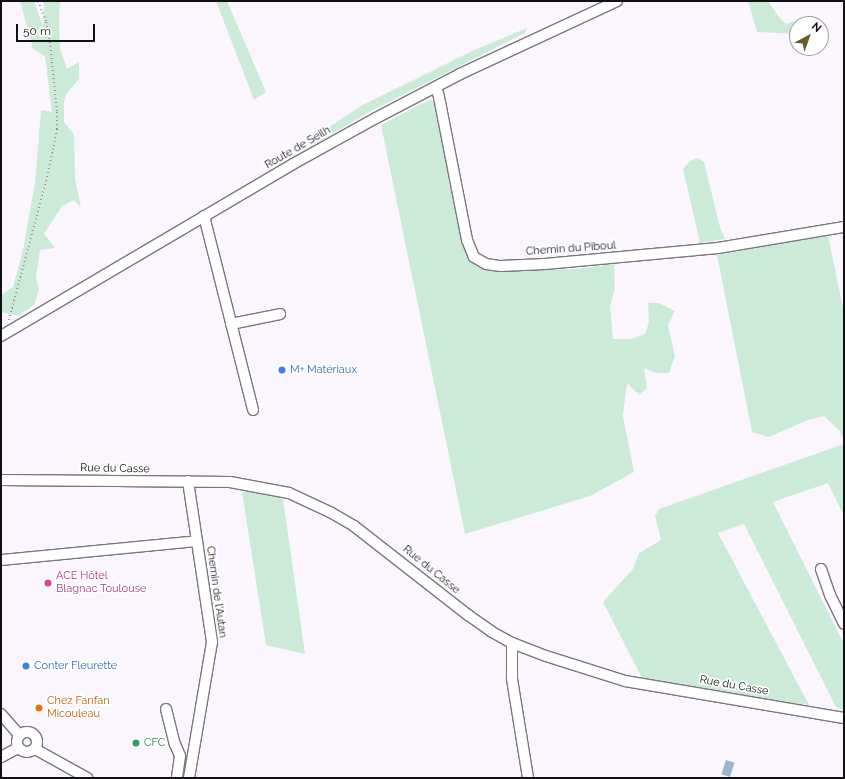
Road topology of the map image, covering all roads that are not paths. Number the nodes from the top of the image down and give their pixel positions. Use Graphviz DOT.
graph roads {
  1 [pos="617,1"];
  2 [pos="436,87"];
  3 [pos="204,216"];
  4 [pos="844,227"];
  5 [pos="280,314"];
  6 [pos="231,324"];
  7 [pos="4,334"];
  8 [pos="253,410"];
  9 [pos="1,480"];
  10 [pos="188,481"];
  11 [pos="197,541"];
  12 [pos="1,560"];
  13 [pos="821,569"];
  14 [pos="844,624"];
  15 [pos="512,643"];
  16 [pos="166,709"];
  17 [pos="1,714"];
  18 [pos="844,718"];
  19 [pos="19,735"];
  20 [pos="18,748"];
  21 [pos="35,749"];
  22 [pos="1,756"];
  23 [pos="87,778"];
  24 [pos="177,778"];
  25 [pos="189,778"];
  26 [pos="528,778"];
  1 -- 2 [label="street, Route de Seilh"];
  2 -- 3 [label="street, Route de Seilh"];
  2 -- 4 [label="street, Chemin du Piboul"];
  3 -- 6 [label="street"];
  3 -- 7 [label="street, Route de Seilh"];
  5 -- 6 [label="street"];
  6 -- 8 [label="street"];
  9 -- 10 [label="street, Rue du Casse"];
  10 -- 11 [label="street, Chemin de l'Autan"];
  10 -- 15 [label="street, Rue du Casse"];
  11 -- 12 [label="street"];
  11 -- 25 [label="street, Chemin de l'Autan"];
  13 -- 14 [label="street"];
  15 -- 18 [label="street, Rue du Casse"];
  15 -- 26 [label="street"];
  16 -- 24 [label="street"];
  17 -- 19 [label="street"];
  19 -- 20 [label="street"];
  19 -- 21 [label="street"];
  20 -- 21 [label="street"];
  20 -- 22 [label="street"];
  21 -- 23 [label="street"];
}
